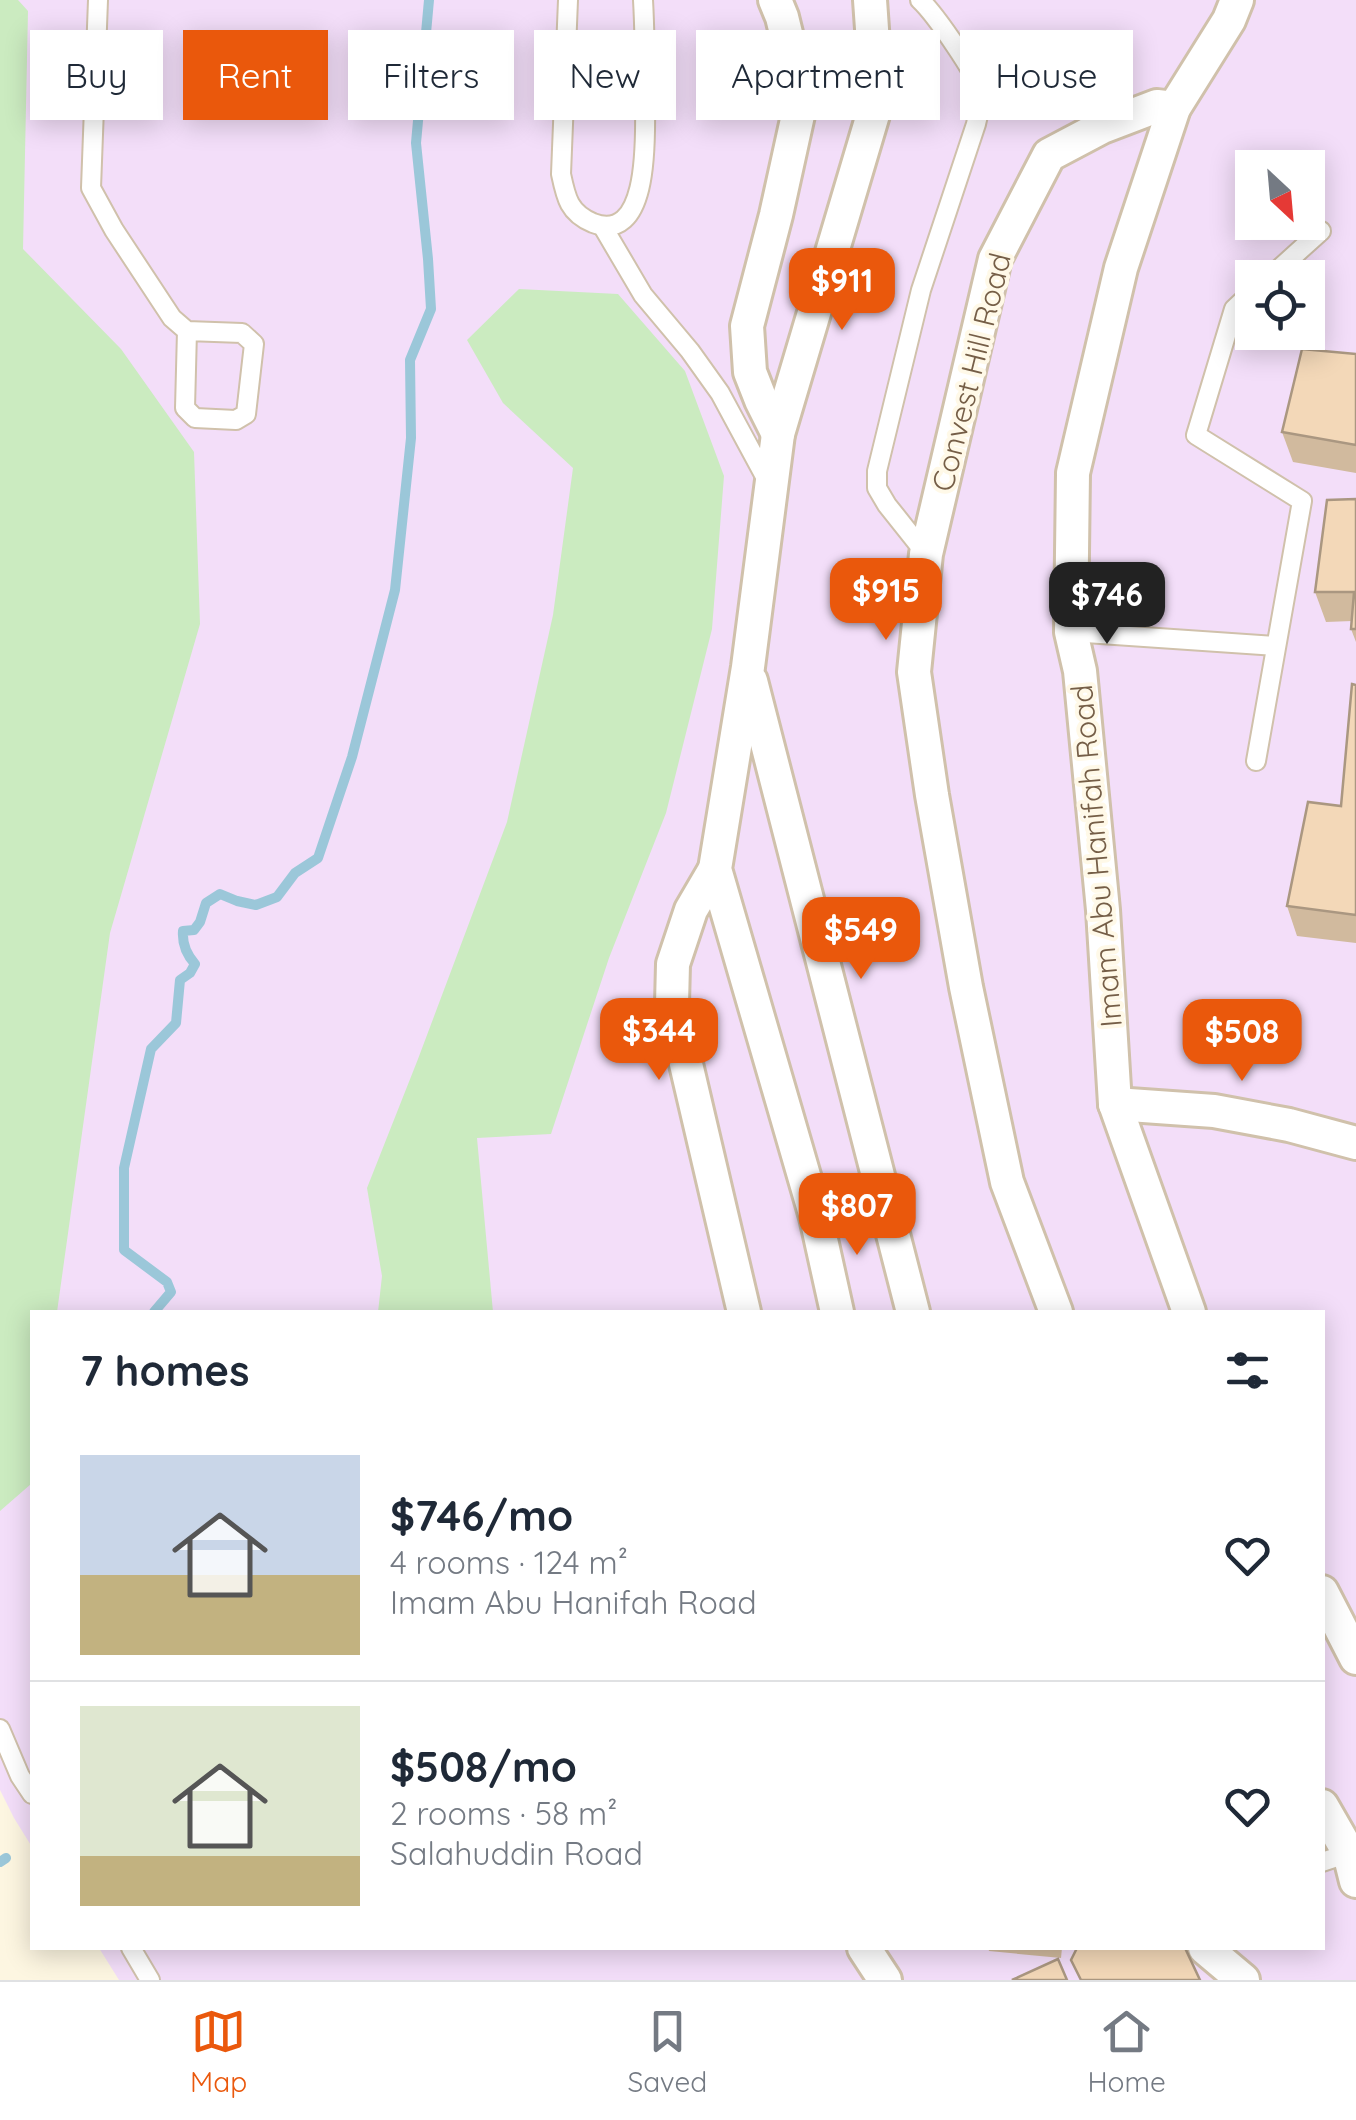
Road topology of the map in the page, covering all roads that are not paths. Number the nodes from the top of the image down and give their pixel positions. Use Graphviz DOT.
graph roads {
  1 [pos="98,0"];
  2 [pos="568,0"];
  3 [pos="643,0"];
  4 [pos="775,0"];
  5 [pos="870,0"];
  6 [pos="920,0"];
  7 [pos="1237,0"];
  8 [pos="1174,108"];
  9 [pos="603,227"];
  10 [pos="1313,240"];
  11 [pos="1290,260"];
  12 [pos="1235,308"];
  13 [pos="187,331"];
  14 [pos="778,434"];
  15 [pos="771,488"];
  16 [pos="926,554"];
  17 [pos="1071,632"];
  18 [pos="1274,646"];
  19 [pos="748,667"];
  20 [pos="1256,761"];
  21 [pos="715,869"];
  22 [pos="1116,1104"];
  23 [pos="1356,1143"];
  24 [pos="744,1310"];
  25 [pos="837,1310"];
  26 [pos="912,1310"];
  27 [pos="1055,1310"];
  28 [pos="1188,1310"];
  29 [pos="1325,1598"];
  30 [pos="1356,1658"];
  31 [pos="0,1729"];
  32 [pos="30,1791"];
  33 [pos="1325,1813"];
  34 [pos="1346,1861"];
  35 [pos="132,1950"];
  36 [pos="865,1950"];
  37 [pos="1207,1950"];
  38 [pos="150,1980"];
  39 [pos="885,1980"];
  40 [pos="1243,1980"];
  1 -- 13 [label="lane"];
  2 -- 9 [label="lane"];
  3 -- 9 [label="lane"];
  4 -- 14 [label="street"];
  5 -- 14 [label="street"];
  6 -- 16 [label="lane, Convest Hill Road"];
  7 -- 8 [label="street, Imam Abu Hanifah Road"];
  8 -- 16 [label="street, Convest Hill Road"];
  8 -- 17 [label="street, Imam Abu Hanifah Road"];
  9 -- 15 [label="lane"];
  10 -- 11 [label="lane"];
  12 -- 18 [label="lane"];
  13 -- 13 [label="lane"];
  14 -- 15 [label="street"];
  15 -- 19 [label="street"];
  16 -- 27 [label="street, Convest Hill Road"];
  17 -- 18 [label="lane"];
  17 -- 22 [label="street, Imam Abu Hanifah Road"];
  18 -- 20 [label="lane"];
  19 -- 21 [label="street"];
  19 -- 26 [label="street"];
  21 -- 24 [label="street"];
  21 -- 25 [label="street"];
  22 -- 23 [label="street"];
  22 -- 28 [label="street, Imam Abu Hanifah Road"];
  29 -- 30 [label="street"];
  31 -- 32 [label="lane"];
  33 -- 34 [label="street"];
  35 -- 38 [label="lane"];
  36 -- 39 [label="street"];
  37 -- 40 [label="street"];
}
